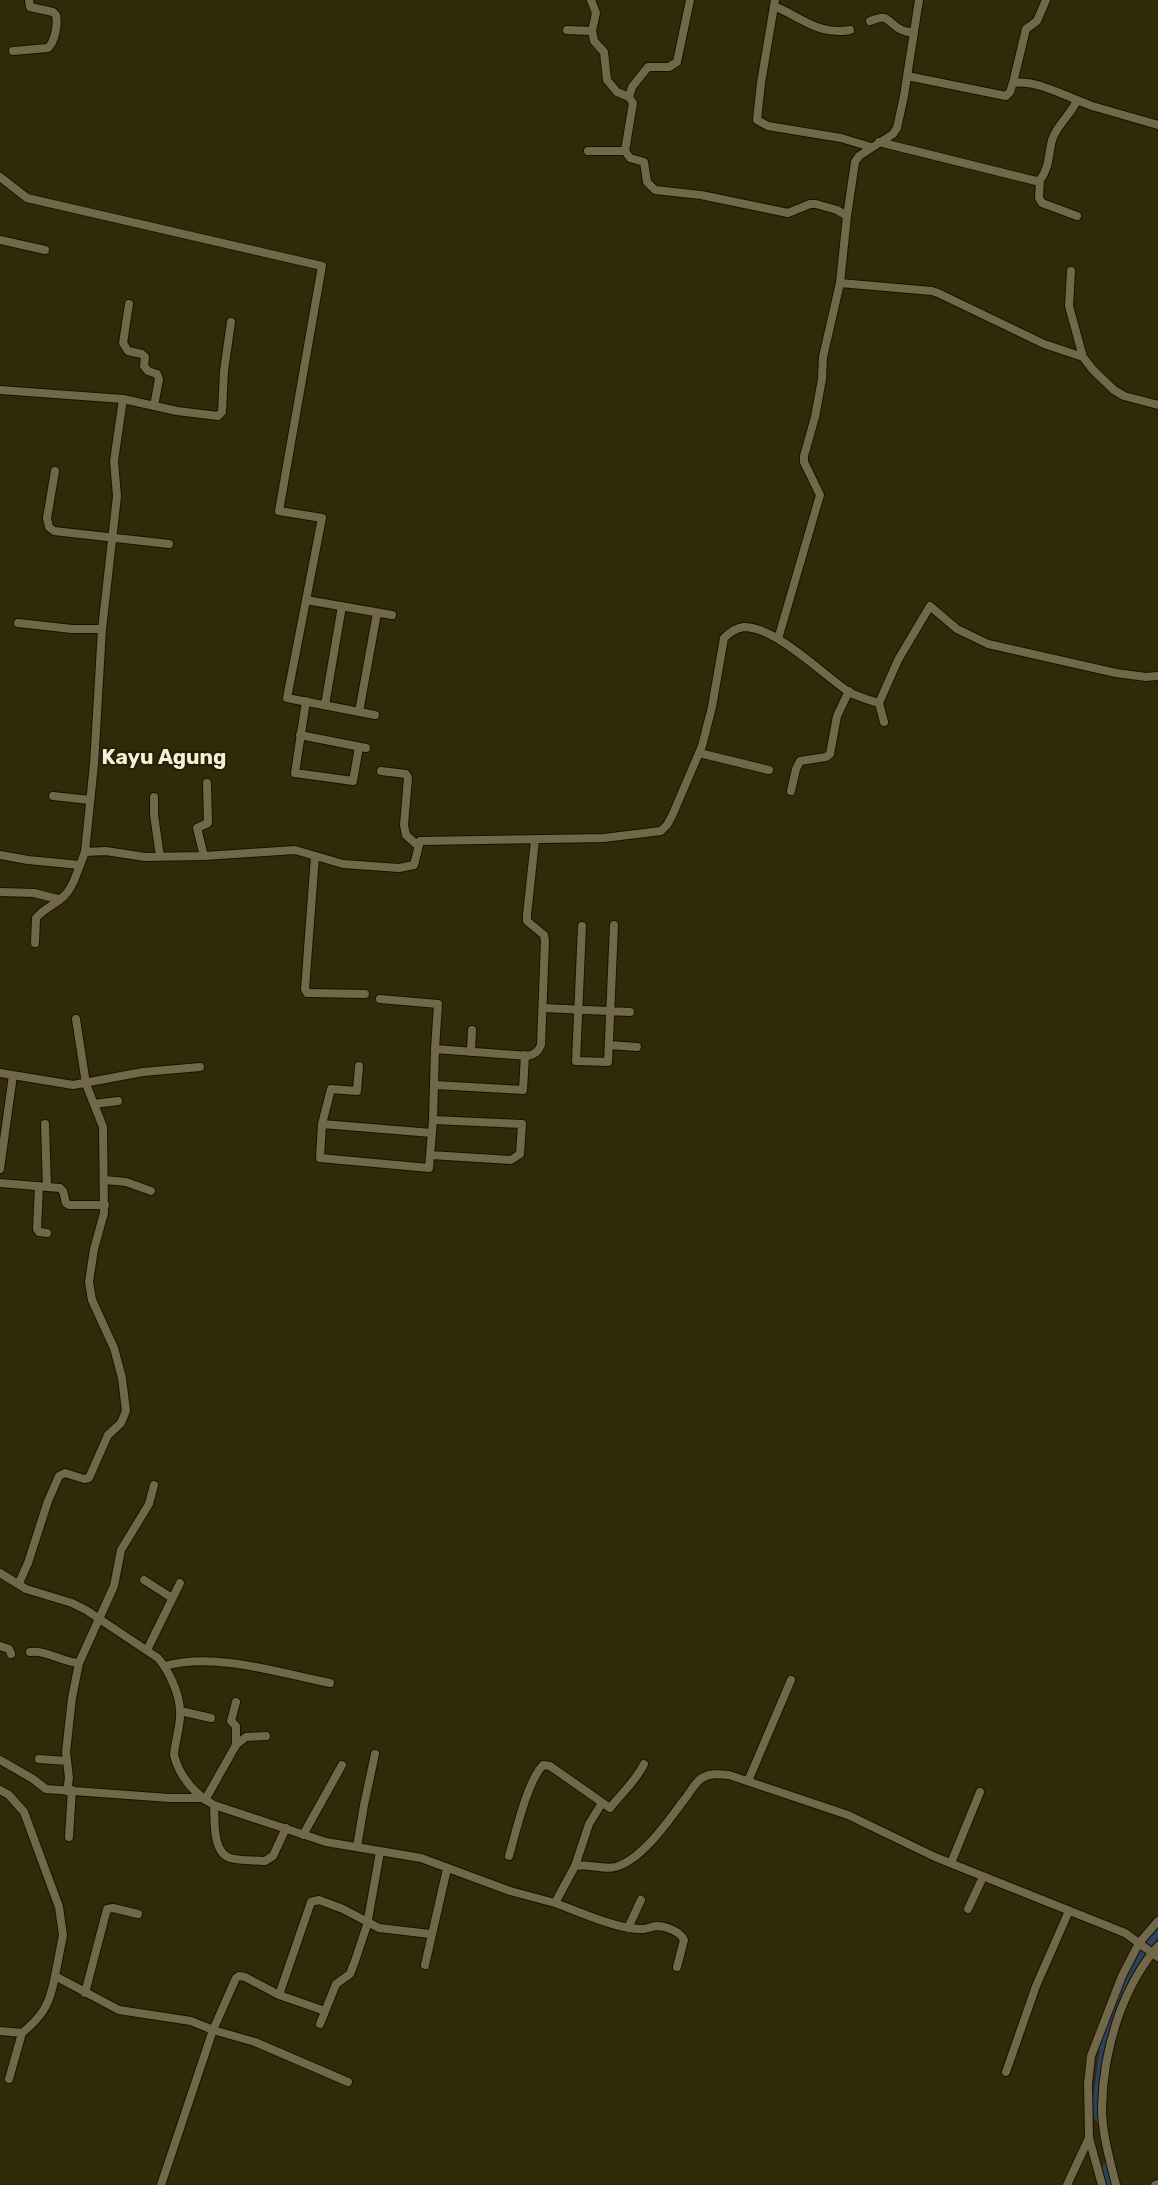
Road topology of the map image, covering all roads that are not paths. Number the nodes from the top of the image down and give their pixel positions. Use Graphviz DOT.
graph roads {
  1 [pos="29,0"];
  2 [pos="591,0"];
  3 [pos="690,0"];
  4 [pos="919,0"];
  5 [pos="1046,0"];
  6 [pos="775,3"];
  7 [pos="870,21"];
  8 [pos="567,30"];
  9 [pos="850,30"];
  10 [pos="592,31"];
  11 [pos="913,33"];
  12 [pos="13,51"];
  13 [pos="907,76"];
  14 [pos="1013,83"];
  15 [pos="629,97"];
  16 [pos="1077,100"];
  17 [pos="1158,125"];
  18 [pos="875,145"];
  19 [pos="588,151"];
  20 [pos="625,151"];
  21 [pos="0,177"];
  22 [pos="1040,180"];
  23 [pos="847,216"];
  24 [pos="1077,216"];
  25 [pos="0,240"];
  26 [pos="45,250"];
  27 [pos="1071,271"];
  28 [pos="840,283"];
  29 [pos="129,304"];
  30 [pos="231,322"];
  31 [pos="1083,357"];
  32 [pos="0,390"];
  33 [pos="123,399"];
  34 [pos="1158,405"];
  35 [pos="154,406"];
  36 [pos="55,471"];
  37 [pos="112,538"];
  38 [pos="169,544"];
  39 [pos="306,600"];
  40 [pos="342,606"];
  41 [pos="377,613"];
  42 [pos="392,615"];
  43 [pos="18,623"];
  44 [pos="102,629"];
  45 [pos="778,639"];
  46 [pos="1158,676"];
  47 [pos="849,691"];
  48 [pos="306,701"];
  49 [pos="879,703"];
  50 [pos="325,705"];
  51 [pos="359,712"];
  52 [pos="375,715"];
  53 [pos="884,722"];
  54 [pos="300,735"];
  55 [pos="699,753"];
  56 [pos="769,770"];
  57 [pos="381,771"];
  58 [pos="207,783"];
  59 [pos="791,791"];
  60 [pos="53,796"];
  61 [pos="154,796"];
  62 [pos="90,800"];
  63 [pos="534,840"];
  64 [pos="417,845"];
  65 [pos="85,852"];
  66 [pos="0,855"];
  67 [pos="160,856"];
  68 [pos="204,856"];
  69 [pos="315,856"];
  70 [pos="80,865"];
  71 [pos="0,892"];
  72 [pos="58,899"];
  73 [pos="614,925"];
  74 [pos="582,926"];
  75 [pos="35,943"];
  76 [pos="366,994"];
  77 [pos="380,999"];
  78 [pos="543,1008"];
  79 [pos="578,1009"];
  80 [pos="610,1011"];
  81 [pos="630,1011"];
  82 [pos="76,1019"];
  83 [pos="472,1030"];
  84 [pos="609,1046"];
  85 [pos="637,1047"];
  86 [pos="435,1049"];
  87 [pos="471,1052"];
  88 [pos="525,1055"];
  89 [pos="359,1066"];
  90 [pos="200,1067"];
  91 [pos="0,1073"];
  92 [pos="13,1075"];
  93 [pos="86,1084"];
  94 [pos="435,1085"];
  95 [pos="118,1101"];
  96 [pos="94,1104"];
  97 [pos="433,1120"];
  98 [pos="45,1124"];
  99 [pos="322,1124"];
  100 [pos="432,1133"];
  101 [pos="430,1155"];
  102 [pos="0,1169"];
  103 [pos="105,1180"];
  104 [pos="0,1183"];
  105 [pos="43,1186"];
  106 [pos="151,1191"];
  107 [pos="105,1205"];
  108 [pos="47,1233"];
  109 [pos="154,1485"];
  110 [pos="0,1573"];
  111 [pos="144,1580"];
  112 [pos="19,1583"];
  113 [pos="180,1583"];
  114 [pos="172,1598"];
  115 [pos="99,1617"];
  116 [pos="0,1646"];
  117 [pos="147,1650"];
  118 [pos="30,1652"];
  119 [pos="11,1654"];
  120 [pos="79,1663"];
  121 [pos="165,1666"];
  122 [pos="791,1680"];
  123 [pos="330,1683"];
  124 [pos="236,1702"];
  125 [pos="180,1711"];
  126 [pos="211,1718"];
  127 [pos="266,1736"];
  128 [pos="236,1745"];
  129 [pos="375,1754"];
  130 [pos="39,1759"];
  131 [pos="0,1760"];
  132 [pos="67,1761"];
  133 [pos="644,1764"];
  134 [pos="342,1765"];
  135 [pos="748,1781"];
  136 [pos="0,1790"];
  137 [pos="70,1790"];
  138 [pos="980,1792"];
  139 [pos="207,1801"];
  140 [pos="602,1803"];
  141 [pos="286,1828"];
  142 [pos="303,1835"];
  143 [pos="69,1837"];
  144 [pos="357,1847"];
  145 [pos="380,1852"];
  146 [pos="509,1856"];
  147 [pos="951,1863"];
  148 [pos="575,1866"];
  149 [pos="447,1869"];
  150 [pos="983,1877"];
  151 [pos="641,1899"];
  152 [pos="555,1903"];
  153 [pos="968,1909"];
  154 [pos="1069,1911"];
  155 [pos="138,1914"];
  156 [pos="368,1921"];
  157 [pos="1158,1921"];
  158 [pos="628,1928"];
  159 [pos="430,1934"];
  160 [pos="1158,1946"];
  161 [pos="1148,1950"];
  162 [pos="424,1965"];
  163 [pos="677,1967"];
  164 [pos="55,1976"];
  165 [pos="85,1993"];
  166 [pos="279,1995"];
  167 [pos="325,2011"];
  168 [pos="320,2024"];
  169 [pos="213,2030"];
  170 [pos="0,2031"];
  171 [pos="22,2033"];
  172 [pos="1006,2072"];
  173 [pos="9,2079"];
  174 [pos="348,2082"];
  175 [pos="1089,2138"];
  176 [pos="161,2185"];
  177 [pos="1067,2185"];
  178 [pos="1102,2185"];
  179 [pos="1116,2185"];
  1 -- 12 [label="street"];
  2 -- 10 [label="street"];
  3 -- 15 [label="street"];
  4 -- 11 [label="street"];
  5 -- 14 [label="street"];
  6 -- 9 [label="street"];
  6 -- 18 [label="street"];
  7 -- 11 [label="street"];
  8 -- 10 [label="street"];
  10 -- 15 [label="street"];
  11 -- 13 [label="street"];
  13 -- 14 [label="street"];
  13 -- 18 [label="street"];
  14 -- 16 [label="street"];
  15 -- 20 [label="street"];
  16 -- 17 [label="street"];
  16 -- 22 [label="street"];
  18 -- 22 [label="street"];
  18 -- 23 [label="street"];
  19 -- 20 [label="street"];
  20 -- 23 [label="street"];
  21 -- 39 [label="street"];
  22 -- 24 [label="street"];
  23 -- 28 [label="street"];
  25 -- 26 [label="street"];
  27 -- 31 [label="street"];
  28 -- 31 [label="street"];
  28 -- 45 [label="street"];
  29 -- 35 [label="street"];
  30 -- 35 [label="street"];
  31 -- 34 [label="street"];
  32 -- 33 [label="street"];
  33 -- 35 [label="street"];
  33 -- 37 [label="street"];
  36 -- 37 [label="street"];
  37 -- 38 [label="street"];
  37 -- 44 [label="street"];
  39 -- 40 [label="street"];
  39 -- 48 [label="street"];
  40 -- 41 [label="street"];
  40 -- 50 [label="street"];
  41 -- 42 [label="street"];
  41 -- 51 [label="street"];
  43 -- 44 [label="street"];
  44 -- 62 [label="street"];
  45 -- 47 [label="street"];
  45 -- 55 [label="street"];
  46 -- 49 [label="street"];
  47 -- 49 [label="street"];
  47 -- 59 [label="street"];
  48 -- 50 [label="street"];
  48 -- 54 [label="street"];
  49 -- 53 [label="street"];
  50 -- 51 [label="street"];
  51 -- 52 [label="street"];
  54 -- 54 [label="street"];
  55 -- 56 [label="street"];
  55 -- 63 [label="street"];
  57 -- 64 [label="street"];
  58 -- 68 [label="street"];
  60 -- 62 [label="street"];
  61 -- 67 [label="street"];
  62 -- 65 [label="street"];
  63 -- 64 [label="street"];
  63 -- 78 [label="street"];
  64 -- 69 [label="street"];
  65 -- 67 [label="street"];
  65 -- 70 [label="street"];
  66 -- 70 [label="street"];
  67 -- 68 [label="street"];
  68 -- 69 [label="street"];
  69 -- 76 [label="street"];
  70 -- 72 [label="street"];
  71 -- 72 [label="street"];
  72 -- 75 [label="street"];
  73 -- 80 [label="street"];
  74 -- 79 [label="street"];
  77 -- 86 [label="street"];
  78 -- 79 [label="street"];
  78 -- 88 [label="street"];
  79 -- 80 [label="street"];
  79 -- 84 [label="street"];
  80 -- 81 [label="street"];
  80 -- 84 [label="street"];
  82 -- 93 [label="street"];
  83 -- 87 [label="street"];
  84 -- 85 [label="street"];
  86 -- 87 [label="street"];
  86 -- 94 [label="street"];
  87 -- 88 [label="street"];
  88 -- 94 [label="street"];
  89 -- 99 [label="street"];
  90 -- 93 [label="street"];
  91 -- 92 [label="street"];
  92 -- 93 [label="street"];
  92 -- 102 [label="street"];
  93 -- 96 [label="street"];
  94 -- 97 [label="street"];
  95 -- 96 [label="street"];
  96 -- 103 [label="street"];
  97 -- 100 [label="street"];
  97 -- 101 [label="street"];
  98 -- 105 [label="street"];
  99 -- 100 [label="street"];
  99 -- 101 [label="street"];
  100 -- 101 [label="street"];
  103 -- 106 [label="street"];
  103 -- 107 [label="street"];
  104 -- 105 [label="street"];
  105 -- 107 [label="street"];
  105 -- 108 [label="street"];
  107 -- 112 [label="street"];
  109 -- 115 [label="street"];
  110 -- 112 [label="street"];
  111 -- 114 [label="street"];
  112 -- 115 [label="street"];
  113 -- 114 [label="street"];
  114 -- 117 [label="street"];
  115 -- 117 [label="street"];
  115 -- 120 [label="street"];
  116 -- 119 [label="street"];
  117 -- 121 [label="street"];
  118 -- 120 [label="street"];
  120 -- 132 [label="street"];
  121 -- 123 [label="street"];
  121 -- 125 [label="street"];
  122 -- 135 [label="street"];
  124 -- 128 [label="street"];
  125 -- 126 [label="street"];
  125 -- 139 [label="street"];
  127 -- 128 [label="street"];
  128 -- 139 [label="street"];
  129 -- 144 [label="street"];
  130 -- 132 [label="street"];
  131 -- 137 [label="street"];
  132 -- 137 [label="street"];
  133 -- 140 [label="street"];
  134 -- 142 [label="street"];
  135 -- 147 [label="street"];
  135 -- 148 [label="street"];
  136 -- 164 [label="street"];
  137 -- 139 [label="street"];
  137 -- 143 [label="street"];
  138 -- 147 [label="street"];
  139 -- 141 [label="street"];
  139 -- 141 [label="street"];
  140 -- 146 [label="street"];
  140 -- 148 [label="street"];
  141 -- 142 [label="street"];
  142 -- 144 [label="street"];
  144 -- 145 [label="street"];
  145 -- 149 [label="street"];
  145 -- 156 [label="street"];
  147 -- 150 [label="street"];
  148 -- 152 [label="street"];
  149 -- 152 [label="street"];
  149 -- 159 [label="street"];
  150 -- 153 [label="street"];
  150 -- 154 [label="street"];
  151 -- 158 [label="street"];
  152 -- 158 [label="street"];
  154 -- 161 [label="street"];
  154 -- 172 [label="street"];
  155 -- 165 [label="street"];
  156 -- 159 [label="street"];
  156 -- 166 [label="street"];
  156 -- 167 [label="street"];
  157 -- 161 [label="street"];
  158 -- 163 [label="street"];
  159 -- 162 [label="street"];
  160 -- 161 [label="street"];
  161 -- 175 [label="street"];
  161 -- 179 [label="street"];
  164 -- 165 [label="street"];
  164 -- 171 [label="street"];
  165 -- 169 [label="street"];
  166 -- 167 [label="street"];
  166 -- 169 [label="street"];
  167 -- 168 [label="street"];
  169 -- 174 [label="street"];
  169 -- 176 [label="street"];
  170 -- 171 [label="street"];
  171 -- 173 [label="street"];
  175 -- 177 [label="street"];
  175 -- 178 [label="street"];
}
